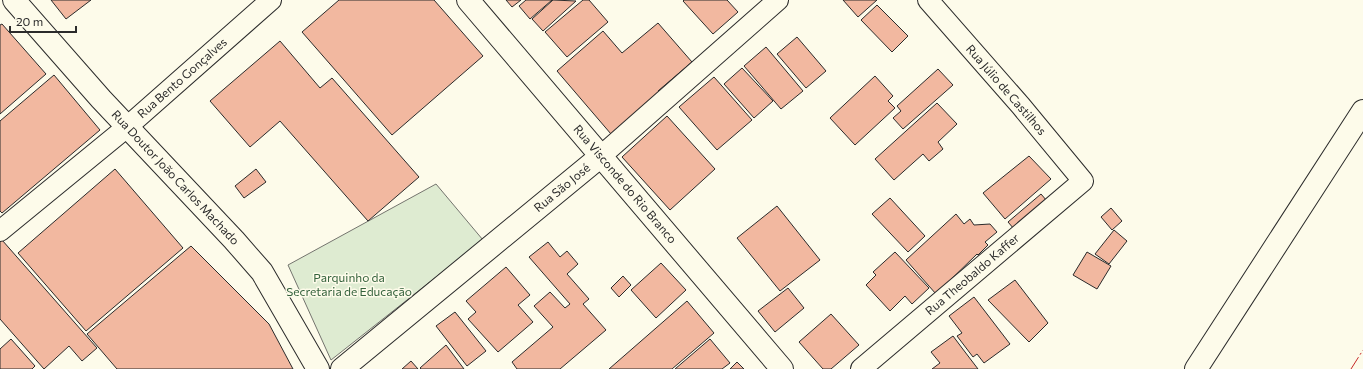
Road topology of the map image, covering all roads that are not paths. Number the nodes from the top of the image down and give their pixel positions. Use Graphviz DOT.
graph roads {
  1 [pos="14,0"];
  2 [pos="271,0"];
  3 [pos="468,0"];
  4 [pos="778,0"];
  5 [pos="928,0"];
  6 [pos="1363,111"];
  7 [pos="127,127"];
  8 [pos="601,156"];
  9 [pos="1083,181"];
  10 [pos="0,231"];
  11 [pos="318,369"];
  12 [pos="342,369"];
  13 [pos="782,369"];
  14 [pos="861,369"];
  15 [pos="1196,369"];
  1 -- 7 [label="street, Rua Doutor João Carlos Machado"];
  2 -- 7 [label="street, Rua Bento Gonçalves"];
  3 -- 8 [label="street, Rua Visconde do Rio Branco"];
  4 -- 8 [label="street, Rua São José"];
  5 -- 9 [label="street, Rua Júlio de Castilhos"];
  6 -- 15 [label="street"];
  7 -- 10 [label="street, Rua Bento Gonçalves"];
  7 -- 11 [label="street, Rua Doutor João Carlos Machado"];
  8 -- 12 [label="street, Rua São José"];
  8 -- 13 [label="street, Rua Visconde do Rio Branco"];
  9 -- 14 [label="street, Rua Theobaldo Kaffer"];
}
